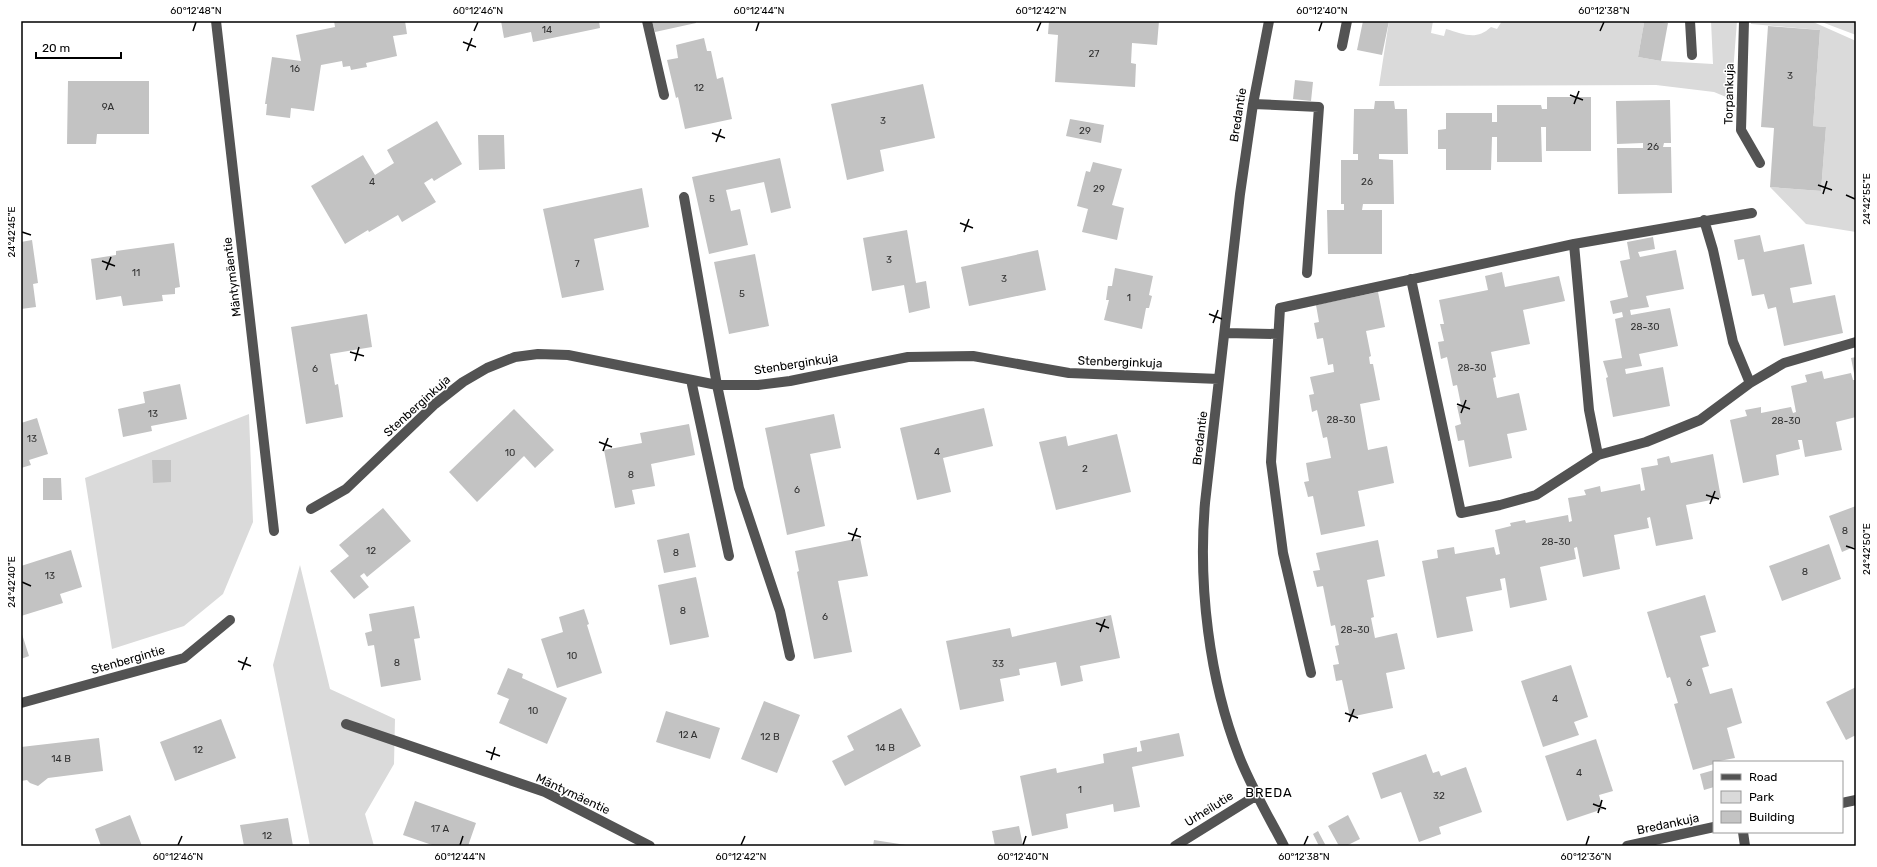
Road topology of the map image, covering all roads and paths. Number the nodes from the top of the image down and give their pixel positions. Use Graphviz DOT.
graph roads {
  1 [pos="216,21"];
  2 [pos="647,21"];
  3 [pos="1269,21"];
  4 [pos="1346,21"];
  5 [pos="1690,21"];
  6 [pos="1744,21"];
  7 [pos="1342,46"];
  8 [pos="1692,55"];
  9 [pos="664,95"];
  10 [pos="1253,104"];
  11 [pos="1760,163"];
  12 [pos="684,197"];
  13 [pos="1752,213"];
  14 [pos="1704,220"];
  15 [pos="1574,244"];
  16 [pos="1307,273"];
  17 [pos="1411,279"];
  18 [pos="1225,332"];
  19 [pos="1278,334"];
  20 [pos="1856,342"];
  21 [pos="1219,379"];
  22 [pos="691,380"];
  23 [pos="1750,383"];
  24 [pos="716,385"];
  25 [pos="1598,455"];
  26 [pos="311,509"];
  27 [pos="274,531"];
  28 [pos="729,556"];
  29 [pos="230,620"];
  30 [pos="790,656"];
  31 [pos="1311,673"];
  32 [pos="21,704"];
  33 [pos="346,724"];
  34 [pos="1257,795"];
  35 [pos="1856,800"];
  36 [pos="1843,803"];
  37 [pos="1713,827"];
  38 [pos="1743,833"];
  39 [pos="650,846"];
  40 [pos="1175,846"];
  41 [pos="1284,846"];
  42 [pos="1627,846"];
  43 [pos="1745,846"];
  1 -- 27 [label="street, Mäntymäentie"];
  2 -- 9 [label="street"];
  3 -- 10 [label="street, Bredantie"];
  4 -- 7 [label="street"];
  5 -- 8 [label="street"];
  6 -- 11 [label="street, Torpankuja"];
  10 -- 16 [label="street"];
  10 -- 18 [label="street, Bredantie"];
  12 -- 24 [label="street"];
  13 -- 14 [label="street"];
  14 -- 15 [label="street"];
  14 -- 23 [label="street"];
  15 -- 17 [label="street"];
  15 -- 25 [label="street"];
  17 -- 19 [label="street"];
  17 -- 25 [label="street"];
  18 -- 19 [label="street"];
  18 -- 21 [label="street, Bredantie"];
  19 -- 31 [label="street"];
  20 -- 23 [label="street"];
  21 -- 24 [label="street, Stenberginkuja"];
  21 -- 34 [label="street, Bredantie"];
  22 -- 24 [label="street, Stenberginkuja"];
  22 -- 26 [label="street, Stenberginkuja"];
  22 -- 28 [label="street"];
  23 -- 25 [label="street"];
  24 -- 30 [label="street"];
  29 -- 32 [label="street, Stenbergintie"];
  33 -- 39 [label="street, Mäntymäentie"];
  34 -- 40 [label="street, Urheilutie"];
  34 -- 41 [label="street, Bredantie"];
  35 -- 36 [label="street"];
  37 -- 42 [label="street, Bredankuja"];
  38 -- 43 [label="street"];
}
